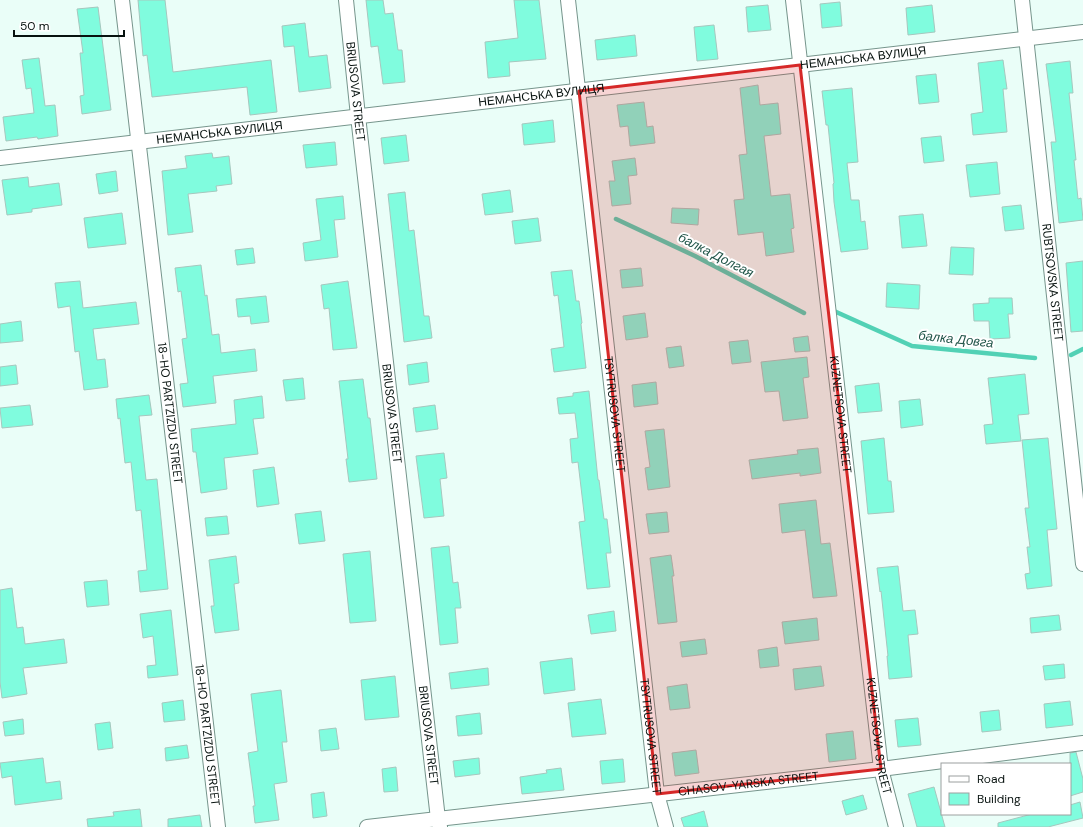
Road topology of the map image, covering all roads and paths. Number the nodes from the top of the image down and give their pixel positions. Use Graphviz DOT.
graph roads {
  1 [pos="122,0"];
  2 [pos="346,0"];
  3 [pos="568,0"];
  4 [pos="793,0"];
  5 [pos="1022,0"];
  6 [pos="1083,32"];
  7 [pos="1026,38"];
  8 [pos="800,64"];
  9 [pos="579,91"];
  10 [pos="358,116"];
  11 [pos="138,142"];
  12 [pos="0,158"];
  13 [pos="1083,564"];
  14 [pos="1083,743"];
  15 [pos="881,769"];
  16 [pos="657,794"];
  17 [pos="439,823"];
  18 [pos="218,827"];
  19 [pos="367,827"];
  20 [pos="666,827"];
  21 [pos="896,827"];
  1 -- 11 [label="street, 18-HO PARTZIZDU STREET"];
  2 -- 10 [label="street, BRIUSOVA STREET"];
  3 -- 9 [label="street, TSYTRUSOVA STREET"];
  4 -- 8 [label="street, KUZNETSOVA STREET"];
  5 -- 7 [label="street, RUBTSOVSKA STREET"];
  6 -- 7 [label="street, НЕМАНСЬКА ВУЛИЦЯ"];
  7 -- 8 [label="street, НЕМАНСЬКА ВУЛИЦЯ"];
  7 -- 13 [label="street, RUBTSOVSKA STREET"];
  8 -- 9 [label="street, НЕМАНСЬКА ВУЛИЦЯ"];
  8 -- 15 [label="street, KUZNETSOVA STREET"];
  9 -- 10 [label="street, НЕМАНСЬКА ВУЛИЦЯ"];
  9 -- 16 [label="street, TSYTRUSOVA STREET"];
  10 -- 11 [label="street, НЕМАНСЬКА ВУЛИЦЯ"];
  10 -- 17 [label="street, BRIUSOVA STREET"];
  11 -- 12 [label="street, НЕМАНСЬКА ВУЛИЦЯ"];
  11 -- 18 [label="street, 18-HO PARTZIZDU STREET"];
  14 -- 15 [label="street, CHASOV-YARSKA STREET"];
  15 -- 16 [label="street, CHASOV-YARSKA STREET"];
  15 -- 21 [label="street, KUZNETSOVA STREET"];
  16 -- 17 [label="street, CHASOV-YARSKA STREET"];
  16 -- 20 [label="street, TSYTRUSOVA STREET"];
  17 -- 19 [label="street, CHASOV-YARSKA STREET"];
}
